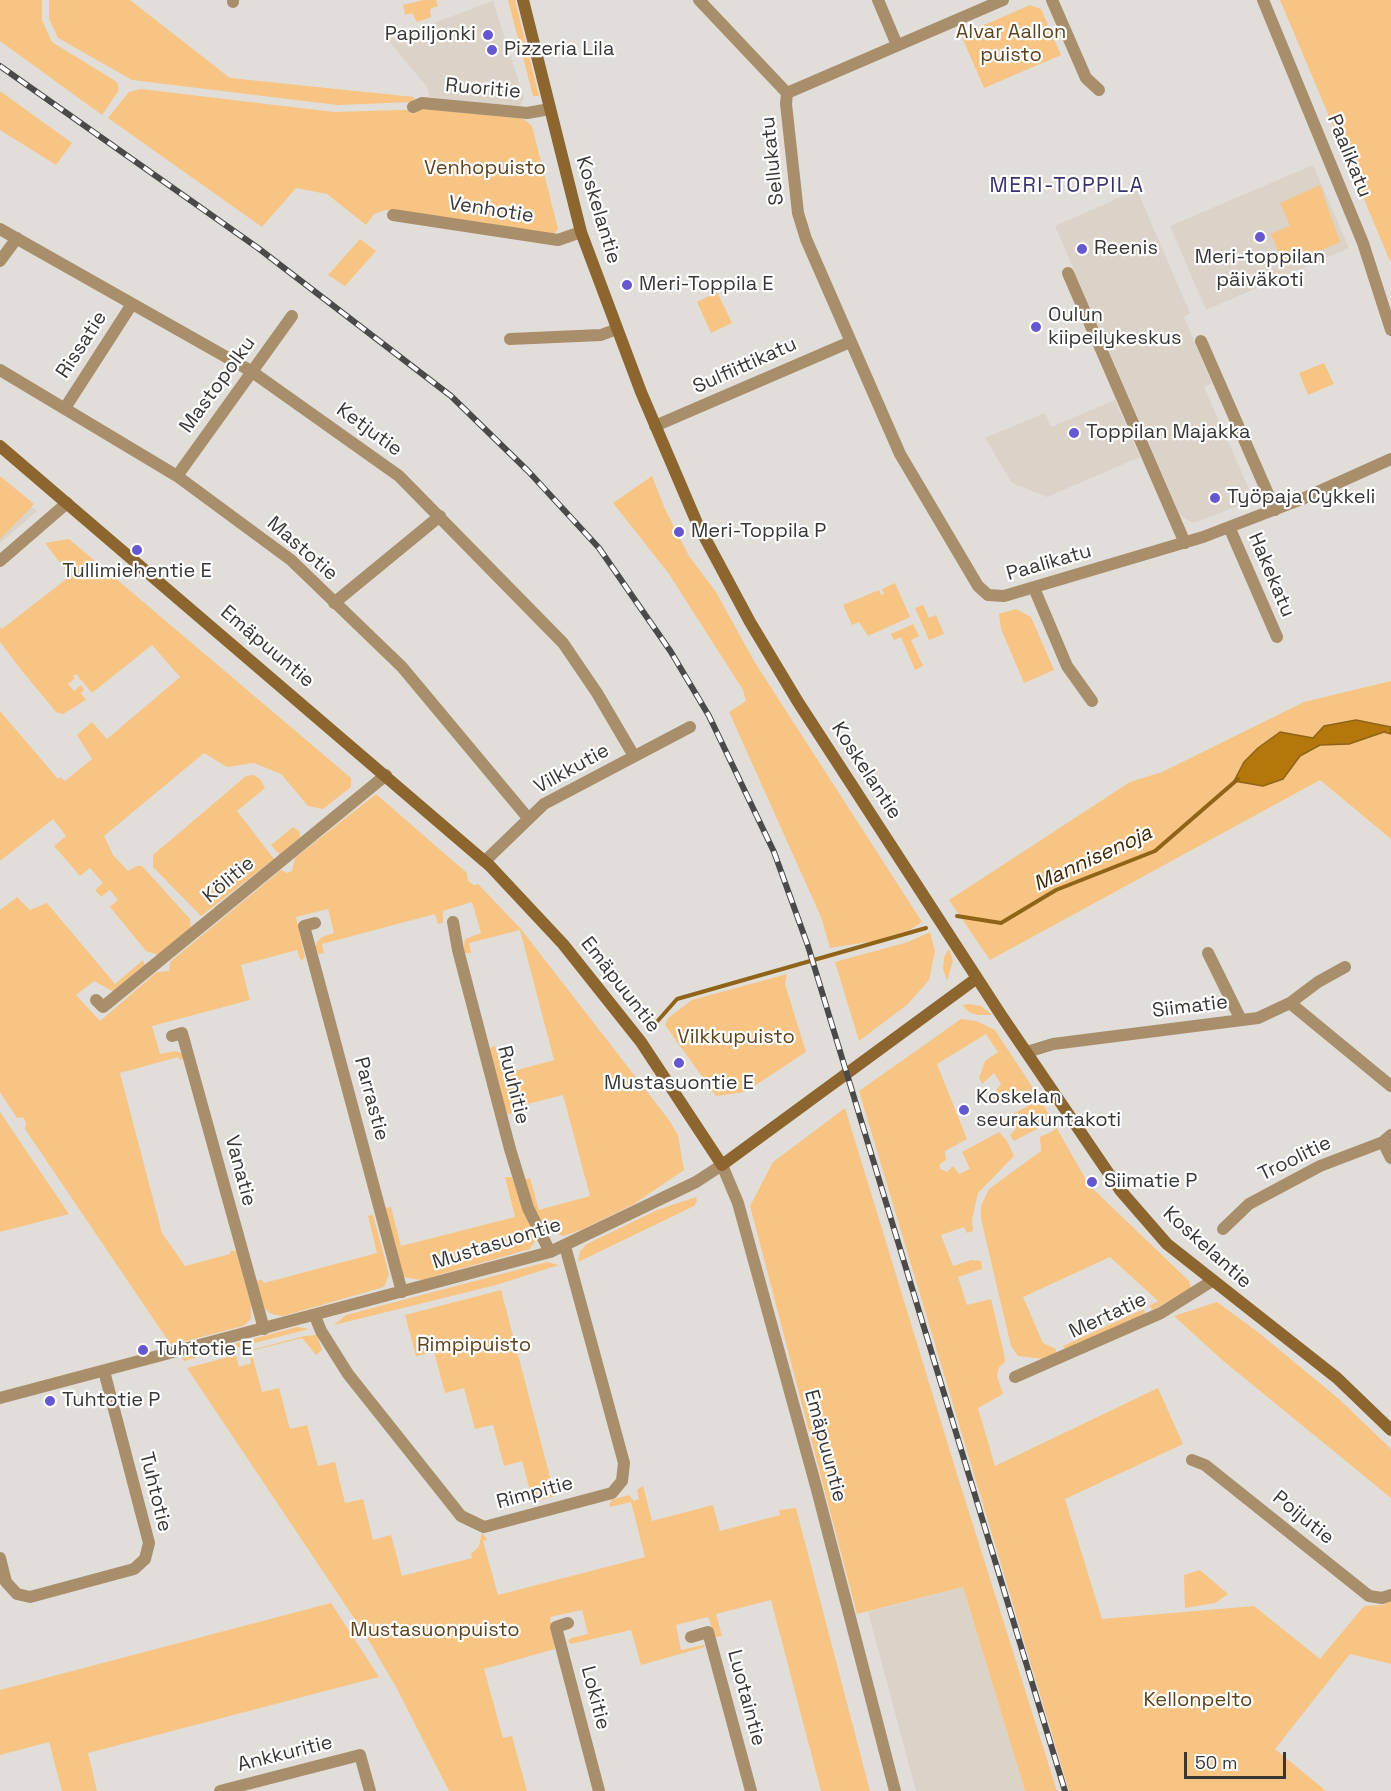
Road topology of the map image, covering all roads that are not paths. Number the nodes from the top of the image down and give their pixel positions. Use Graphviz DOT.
graph roads {
  1 [pos="523,0"];
  2 [pos="699,0"];
  3 [pos="878,0"];
  4 [pos="1003,0"];
  5 [pos="1052,0"];
  6 [pos="1263,0"];
  7 [pos="897,45"];
  8 [pos="1099,90"];
  9 [pos="787,93"];
  10 [pos="412,106"];
  11 [pos="550,109"];
  12 [pos="393,215"];
  13 [pos="0,229"];
  14 [pos="581,232"];
  15 [pos="16,238"];
  16 [pos="0,261"];
  17 [pos="1068,273"];
  18 [pos="132,304"];
  19 [pos="292,316"];
  20 [pos="617,328"];
  21 [pos="1391,330"];
  22 [pos="510,339"];
  23 [pos="1201,341"];
  24 [pos="850,342"];
  25 [pos="0,370"];
  26 [pos="251,371"];
  27 [pos="65,408"];
  28 [pos="655,426"];
  29 [pos="0,446"];
  30 [pos="1391,459"];
  31 [pos="177,477"];
  32 [pos="67,503"];
  33 [pos="1275,510"];
  34 [pos="440,516"];
  35 [pos="1230,529"];
  36 [pos="1185,543"];
  37 [pos="0,561"];
  38 [pos="1034,588"];
  39 [pos="334,603"];
  40 [pos="1277,637"];
  41 [pos="1092,701"];
  42 [pos="690,727"];
  43 [pos="634,756"];
  44 [pos="386,775"];
  45 [pos="528,818"];
  46 [pos="485,861"];
  47 [pos="453,922"];
  48 [pos="315,924"];
  49 [pos="1208,953"];
  50 [pos="1345,968"];
  51 [pos="976,978"];
  52 [pos="96,1000"];
  53 [pos="1290,1003"];
  54 [pos="1240,1020"];
  55 [pos="172,1036"];
  56 [pos="1027,1052"];
  57 [pos="1391,1086"];
  58 [pos="1387,1138"];
  59 [pos="1391,1158"];
  60 [pos="722,1165"];
  61 [pos="1223,1229"];
  62 [pos="566,1246"];
  63 [pos="550,1252"];
  64 [pos="1212,1281"];
  65 [pos="402,1292"];
  66 [pos="315,1316"];
  67 [pos="264,1329"];
  68 [pos="104,1371"];
  69 [pos="1015,1377"];
  70 [pos="0,1398"];
  71 [pos="1391,1430"];
  72 [pos="1192,1460"];
  73 [pos="0,1558"];
  74 [pos="1391,1594"];
  75 [pos="568,1623"];
  76 [pos="691,1637"];
  77 [pos="220,1791"];
  78 [pos="370,1791"];
  79 [pos="599,1791"];
  80 [pos="751,1791"];
  81 [pos="895,1791"];
  1 -- 11 [label="main road, Koskelantie"];
  2 -- 9 [label="street"];
  3 -- 7 [label="street"];
  4 -- 7 [label="street, Sellukatu"];
  5 -- 8 [label="street"];
  6 -- 21 [label="street, Paalikatu"];
  7 -- 9 [label="street, Sellukatu"];
  9 -- 24 [label="street, Sellukatu"];
  10 -- 11 [label="street, Ruoritie"];
  11 -- 14 [label="main road, Koskelantie"];
  12 -- 14 [label="street, Venhotie"];
  13 -- 15 [label="street, Ketjutie"];
  14 -- 20 [label="main road, Koskelantie"];
  15 -- 16 [label="street"];
  15 -- 18 [label="street, Ketjutie"];
  17 -- 36 [label="street"];
  18 -- 26 [label="street, Ketjutie"];
  18 -- 27 [label="street, Rissatie"];
  19 -- 26 [label="street, Mastopolku"];
  20 -- 22 [label="street"];
  20 -- 28 [label="main road, Koskelantie"];
  23 -- 33 [label="street"];
  24 -- 28 [label="street, Sulfiittikatu"];
  24 -- 38 [label="street, Paalikatu"];
  25 -- 27 [label="street, Mastotie"];
  26 -- 31 [label="street, Mastopolku"];
  26 -- 34 [label="street, Ketjutie"];
  27 -- 31 [label="street, Mastotie"];
  28 -- 51 [label="main road, Koskelantie"];
  29 -- 32 [label="main road, Emäpuuntie"];
  30 -- 33 [label="street, Paalikatu"];
  31 -- 39 [label="street, Mastotie"];
  32 -- 37 [label="street"];
  32 -- 44 [label="main road, Emäpuuntie"];
  33 -- 35 [label="street, Paalikatu"];
  34 -- 39 [label="street"];
  34 -- 43 [label="street, Ketjutie"];
  35 -- 36 [label="street, Paalikatu"];
  35 -- 40 [label="street, Hakekatu"];
  36 -- 38 [label="street, Paalikatu"];
  38 -- 41 [label="street"];
  39 -- 45 [label="street, Mastotie"];
  42 -- 43 [label="street, Vilkkutie"];
  43 -- 45 [label="street, Vilkkutie"];
  44 -- 46 [label="main road, Emäpuuntie"];
  44 -- 52 [label="street, Kölitie"];
  45 -- 46 [label="street, Vilkkutie"];
  46 -- 60 [label="main road, Emäpuuntie"];
  47 -- 63 [label="street, Ruuhitie"];
  48 -- 65 [label="street, Parrastie"];
  49 -- 54 [label="street"];
  50 -- 53 [label="street, Siimatie"];
  51 -- 56 [label="main road, Koskelantie"];
  51 -- 60 [label="main road, Mustasuontie"];
  53 -- 54 [label="street, Siimatie"];
  53 -- 57 [label="street"];
  54 -- 56 [label="street, Siimatie"];
  55 -- 67 [label="street, Vanatie"];
  56 -- 64 [label="main road, Koskelantie"];
  58 -- 59 [label="street"];
  58 -- 61 [label="street, Troolitie"];
  60 -- 62 [label="street, Mustasuontie"];
  60 -- 81 [label="street, Emäpuuntie"];
  62 -- 63 [label="street, Mustasuontie"];
  62 -- 66 [label="street, Rimpitie"];
  63 -- 65 [label="street, Mustasuontie"];
  64 -- 69 [label="street, Mertatie"];
  64 -- 71 [label="main road, Koskelantie"];
  65 -- 66 [label="street, Mustasuontie"];
  66 -- 67 [label="street, Mustasuontie"];
  67 -- 68 [label="street, Mustasuontie"];
  68 -- 70 [label="street, Mustasuontie"];
  68 -- 73 [label="street, Tuhtotie"];
  72 -- 74 [label="street, Poijutie"];
  75 -- 79 [label="street, Lokitie"];
  76 -- 80 [label="street, Luotaintie"];
  77 -- 78 [label="street, Ankkuritie"];
}
